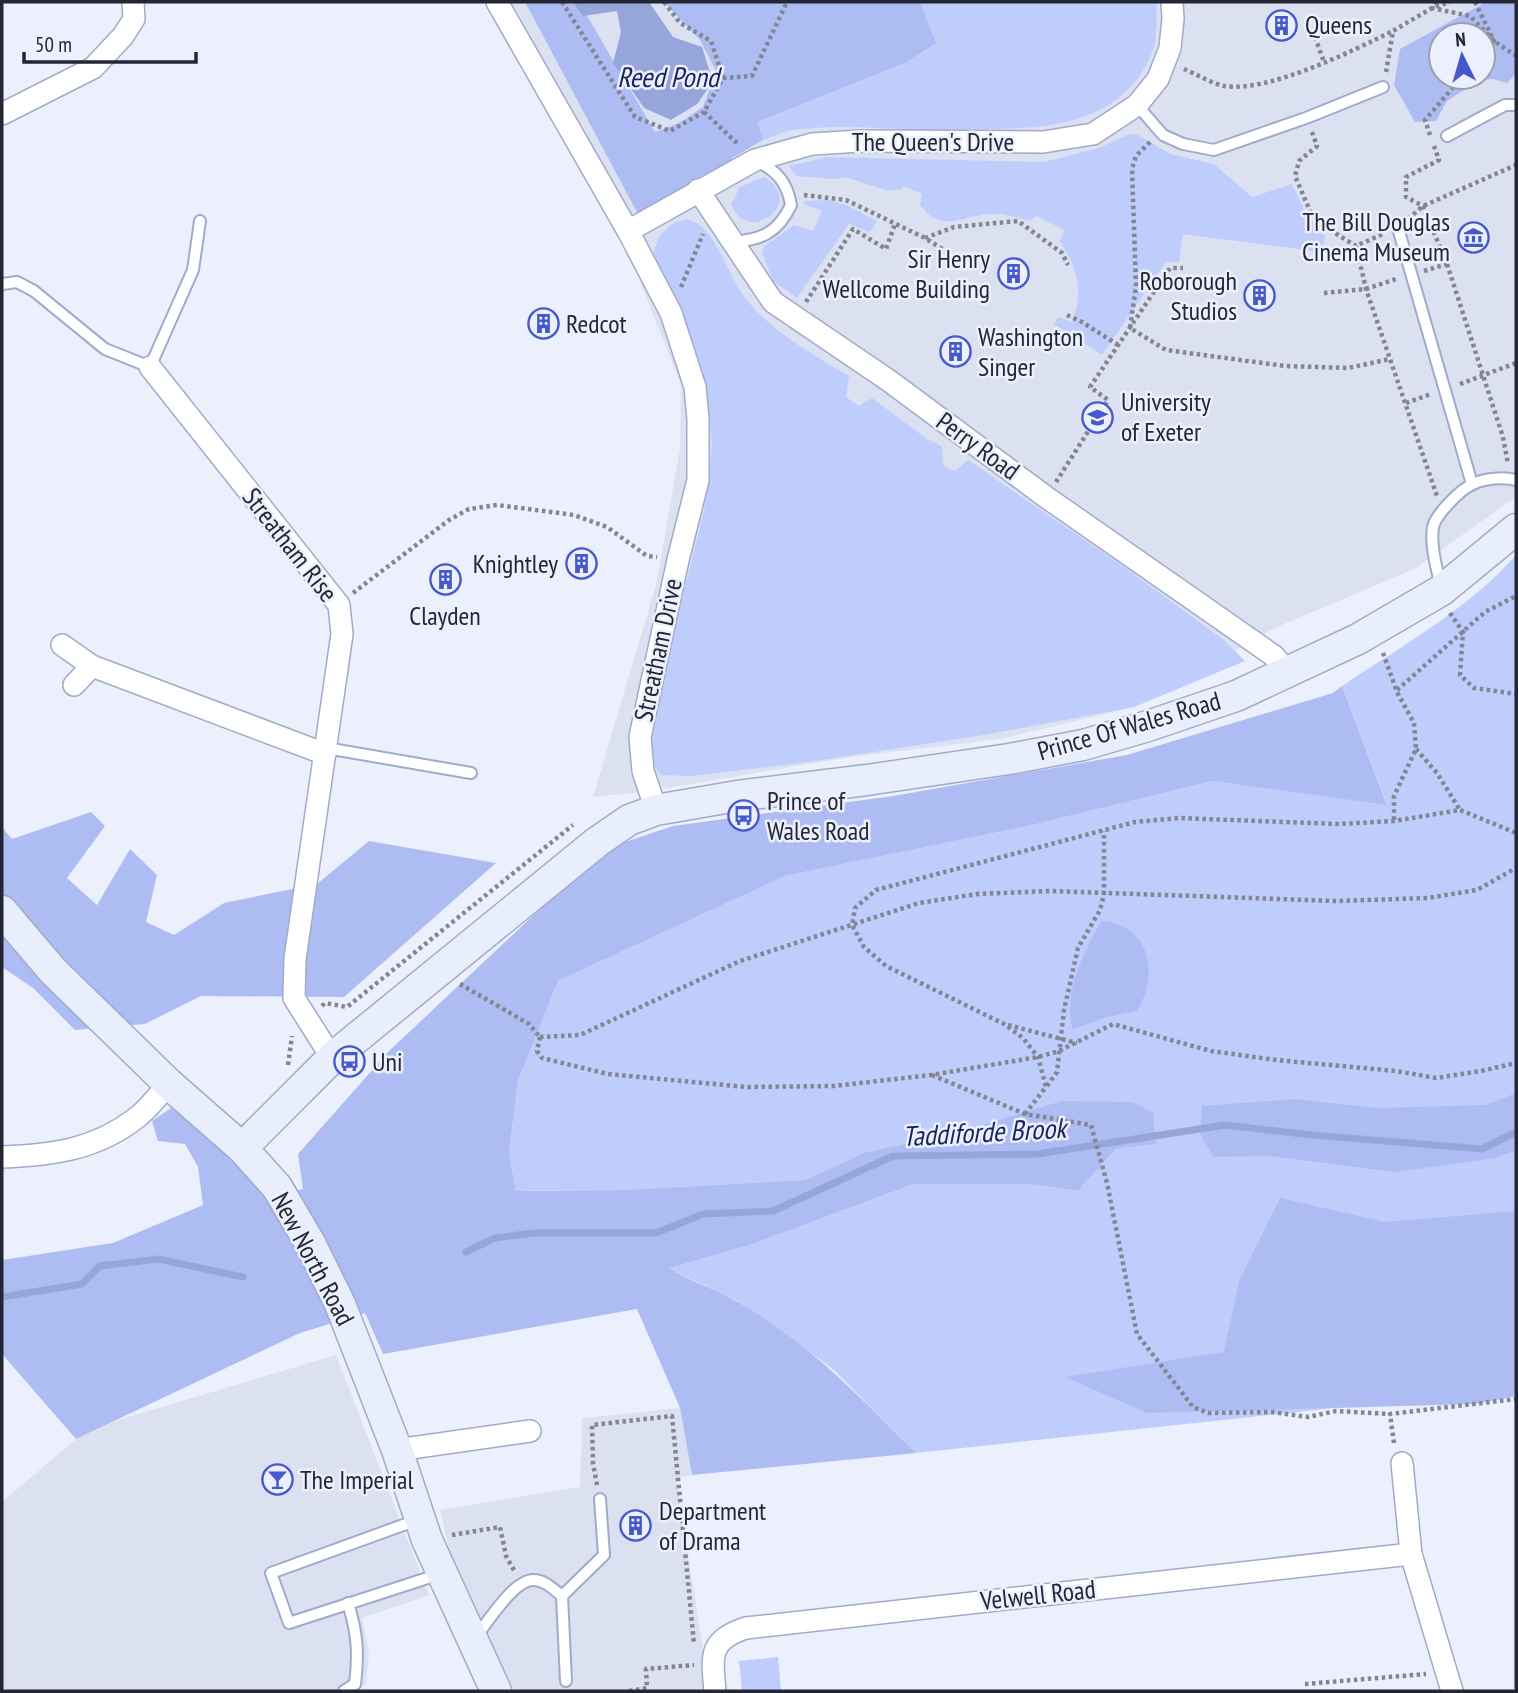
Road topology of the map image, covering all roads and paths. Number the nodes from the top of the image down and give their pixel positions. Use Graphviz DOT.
graph roads {
  1 [pos="133,2"];
  2 [pos="497,2"];
  3 [pos="562,2"];
  4 [pos="664,2"];
  5 [pos="787,2"];
  6 [pos="1172,2"];
  7 [pos="1437,2"];
  8 [pos="1450,2"];
  9 [pos="1475,2"];
  10 [pos="1432,8"];
  11 [pos="1475,21"];
  12 [pos="1484,21"];
  13 [pos="1393,30"];
  14 [pos="1315,37"];
  15 [pos="1497,43"];
  16 [pos="1516,56"];
  17 [pos="1166,61"];
  18 [pos="1324,62"];
  19 [pos="723,78"];
  20 [pos="1384,87"];
  21 [pos="1450,91"];
  22 [pos="1138,105"];
  23 [pos="1516,105"];
  24 [pos="704,112"];
  25 [pos="2,114"];
  26 [pos="1163,135"];
  27 [pos="1447,136"];
  28 [pos="1317,146"];
  29 [pos="755,160"];
  30 [pos="1516,165"];
  31 [pos="698,190"];
  32 [pos="789,194"];
  33 [pos="1423,206"];
  34 [pos="712,210"];
  35 [pos="200,221"];
  36 [pos="895,223"];
  37 [pos="1398,228"];
  38 [pos="628,230"];
  39 [pos="925,238"];
  40 [pos="732,242"];
  41 [pos="1356,246"];
  42 [pos="944,250"];
  43 [pos="1447,264"];
  44 [pos="1068,265"];
  45 [pos="1183,268"];
  46 [pos="688,270"];
  47 [pos="1411,274"];
  48 [pos="2,284"];
  49 [pos="1366,289"];
  50 [pos="1324,293"];
  51 [pos="1067,315"];
  52 [pos="795,317"];
  53 [pos="1130,328"];
  54 [pos="1118,345"];
  55 [pos="1390,359"];
  56 [pos="150,367"];
  57 [pos="1514,479"];
  58 [pos="1472,484"];
  59 [pos="1046,497"];
  60 [pos="1442,510"];
  61 [pos="1516,529"];
  62 [pos="678,560"];
  63 [pos="1442,590"];
  64 [pos="1516,596"];
  65 [pos="339,605"];
  66 [pos="1375,629"];
  67 [pos="1463,632"];
  68 [pos="62,645"];
  69 [pos="92,666"];
  70 [pos="1288,673"];
  71 [pos="74,685"];
  72 [pos="1396,690"];
  73 [pos="1516,694"];
  74 [pos="1416,749"];
  75 [pos="326,751"];
  76 [pos="471,774"];
  77 [pos="656,810"];
  78 [pos="1460,810"];
  79 [pos="1394,821"];
  80 [pos="1104,831"];
  81 [pos="1516,833"];
  82 [pos="1516,868"];
  83 [pos="1104,894"];
  84 [pos="2,911"];
  85 [pos="852,925"];
  86 [pos="437,971"];
  87 [pos="1004,1024"];
  88 [pos="540,1037"];
  89 [pos="1061,1040"];
  90 [pos="1077,1043"];
  91 [pos="1059,1051"];
  92 [pos="1038,1057"];
  93 [pos="332,1058"];
  94 [pos="1516,1062"];
  95 [pos="931,1074"];
  96 [pos="169,1084"];
  97 [pos="1046,1087"];
  98 [pos="1026,1114"];
  99 [pos="242,1148"];
  100 [pos="2,1157"];
  101 [pos="1516,1399"];
  102 [pos="1390,1414"];
  103 [pos="530,1432"];
  104 [pos="397,1450"];
  105 [pos="1402,1463"];
  106 [pos="600,1499"];
  107 [pos="423,1530"];
  108 [pos="1411,1554"];
  109 [pos="443,1573"];
  110 [pos="523,1583"];
  111 [pos="562,1596"];
  112 [pos="348,1603"];
  113 [pos="473,1642"];
  114 [pos="694,1651"];
  115 [pos="696,1664"];
  116 [pos="1446,1669"];
  117 [pos="566,1681"];
  118 [pos="1305,1684"];
  119 [pos="647,1690"];
  120 [pos="344,1691"];
  121 [pos="496,1691"];
  122 [pos="629,1691"];
  123 [pos="715,1691"];
  124 [pos="1452,1691"];
  1 -- 25 [label="street"];
  2 -- 38 [label="street, Streatham Drive"];
  3 -- 24 [label="path"];
  4 -- 19 [label="path"];
  5 -- 19 [label="path"];
  6 -- 17 [label="street, The Queen's Drive"];
  7 -- 10 [label="path"];
  8 -- 10 [label="path"];
  9 -- 12 [label="path"];
  10 -- 11 [label="path"];
  10 -- 13 [label="path"];
  13 -- 18 [label="path"];
  13 -- 20 [label="path"];
  14 -- 18 [label="path"];
  15 -- 16 [label="path"];
  17 -- 18 [label="path"];
  17 -- 22 [label="street, The Queen's Drive"];
  19 -- 24 [label="path"];
  20 -- 26 [label="lane"];
  21 -- 33 [label="path"];
  22 -- 26 [label="lane"];
  22 -- 29 [label="street, The Queen's Drive"];
  23 -- 27 [label="lane"];
  24 -- 29 [label="path"];
  26 -- 53 [label="path"];
  28 -- 41 [label="path"];
  29 -- 31 [label="street, The Queen's Drive"];
  29 -- 32 [label="lane"];
  30 -- 33 [label="path"];
  31 -- 34 [label="street, Perry Road"];
  31 -- 38 [label="street, The Queen's Drive"];
  32 -- 36 [label="path"];
  32 -- 40 [label="lane"];
  33 -- 37 [label="path"];
  33 -- 43 [label="path"];
  34 -- 40 [label="street, Perry Road"];
  34 -- 46 [label="path"];
  35 -- 56 [label="lane"];
  36 -- 39 [label="path"];
  36 -- 52 [label="path"];
  37 -- 41 [label="path"];
  37 -- 47 [label="lane"];
  38 -- 62 [label="street, Streatham Drive"];
  39 -- 42 [label="path"];
  39 -- 44 [label="path"];
  40 -- 52 [label="street, Perry Road"];
  41 -- 49 [label="path"];
  43 -- 47 [label="path"];
  43 -- 57 [label="path"];
  45 -- 53 [label="path"];
  47 -- 49 [label="path"];
  47 -- 58 [label="lane"];
  48 -- 56 [label="lane"];
  49 -- 50 [label="path"];
  49 -- 55 [label="path"];
  51 -- 54 [label="path"];
  52 -- 59 [label="street, Perry Road"];
  53 -- 54 [label="path"];
  53 -- 55 [label="path"];
  54 -- 59 [label="path"];
  55 -- 60 [label="path"];
  56 -- 65 [label="street, Streatham Rise"];
  57 -- 58 [label="lane"];
  58 -- 60 [label="lane"];
  59 -- 70 [label="street, Perry Road"];
  60 -- 63 [label="lane"];
  61 -- 63 [label="street, Prince Of Wales Road"];
  62 -- 65 [label="path"];
  62 -- 77 [label="street, Streatham Drive"];
  63 -- 66 [label="street, Prince Of Wales Road"];
  64 -- 67 [label="path"];
  65 -- 75 [label="street, Streatham Rise"];
  66 -- 70 [label="street, Prince Of Wales Road"];
  66 -- 72 [label="path"];
  67 -- 72 [label="path"];
  67 -- 73 [label="path"];
  68 -- 69 [label="street"];
  69 -- 71 [label="street"];
  69 -- 75 [label="street"];
  70 -- 77 [label="street, Prince Of Wales Road"];
  72 -- 74 [label="path"];
  74 -- 78 [label="path"];
  74 -- 79 [label="path"];
  75 -- 76 [label="lane"];
  75 -- 93 [label="street, Streatham Rise"];
  77 -- 86 [label="street"];
  78 -- 79 [label="path"];
  78 -- 81 [label="path"];
  79 -- 80 [label="path"];
  80 -- 83 [label="path"];
  80 -- 85 [label="path"];
  82 -- 83 [label="path"];
  83 -- 85 [label="path"];
  83 -- 89 [label="path"];
  84 -- 96 [label="street, New North Road"];
  85 -- 87 [label="path"];
  85 -- 88 [label="path"];
  86 -- 88 [label="path"];
  86 -- 93 [label="street"];
  87 -- 89 [label="path"];
  87 -- 92 [label="path"];
  88 -- 95 [label="path"];
  89 -- 90 [label="path"];
  89 -- 91 [label="path"];
  90 -- 91 [label="path"];
  90 -- 94 [label="path"];
  91 -- 92 [label="path"];
  91 -- 97 [label="path"];
  92 -- 95 [label="path"];
  92 -- 97 [label="path"];
  93 -- 99 [label="street"];
  95 -- 98 [label="path"];
  96 -- 99 [label="street, New North Road"];
  96 -- 100 [label="street"];
  97 -- 98 [label="path"];
  98 -- 102 [label="path"];
  99 -- 104 [label="street, New North Road"];
  101 -- 102 [label="path"];
  102 -- 105 [label="path"];
  103 -- 104 [label="street"];
  104 -- 107 [label="street, New North Road"];
  105 -- 108 [label="street"];
  106 -- 111 [label="lane"];
  106 -- 114 [label="path"];
  107 -- 109 [label="street, New North Road"];
  107 -- 110 [label="path"];
  107 -- 112 [label="lane"];
  108 -- 116 [label="street"];
  108 -- 123 [label="street, Velwell Road"];
  109 -- 112 [label="lane"];
  109 -- 113 [label="street, New North Road"];
  110 -- 111 [label="lane"];
  110 -- 113 [label="lane"];
  111 -- 117 [label="lane"];
  112 -- 120 [label="lane"];
  113 -- 121 [label="street, New North Road"];
  115 -- 119 [label="path"];
  116 -- 118 [label="path"];
  116 -- 124 [label="street"];
  119 -- 122 [label="path"];
}
